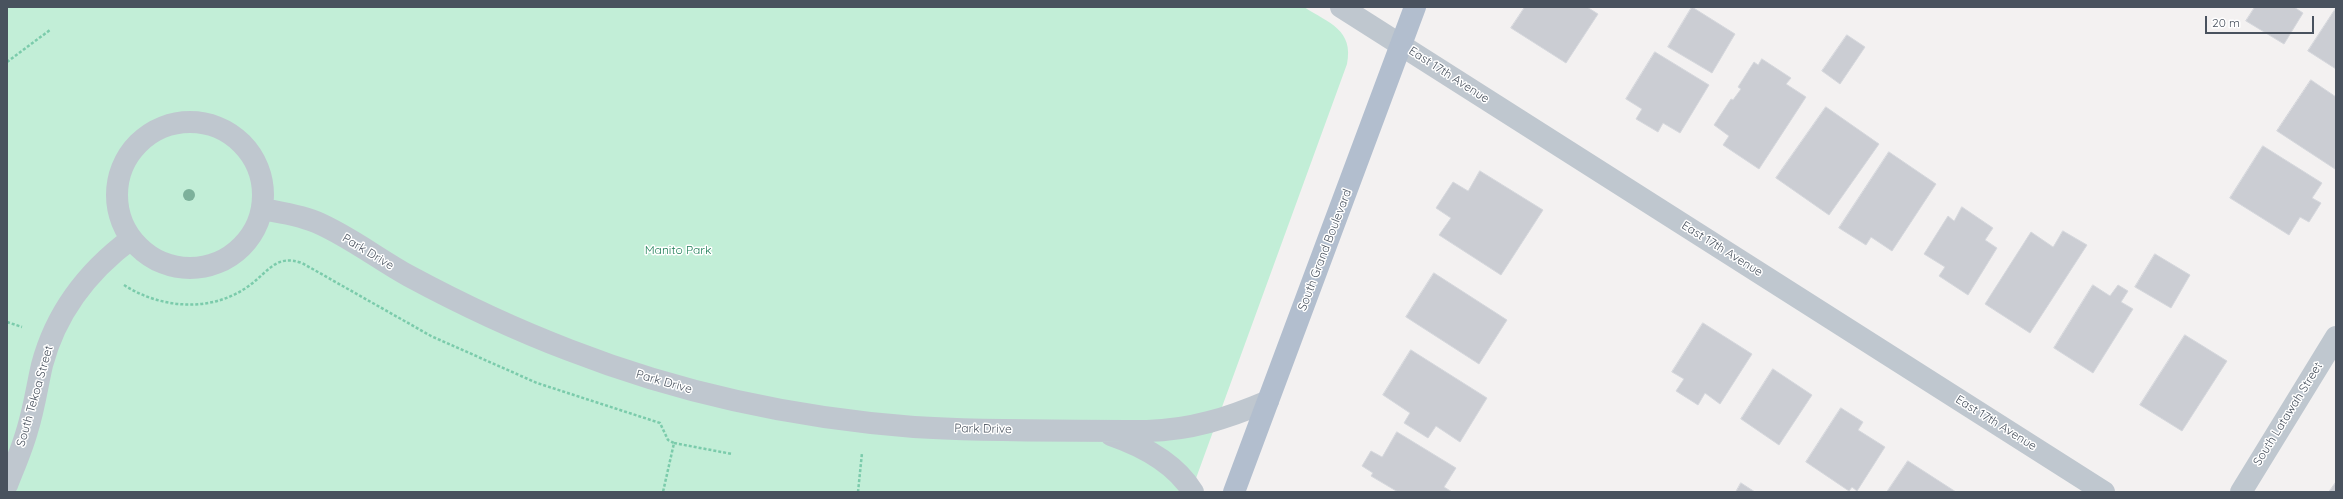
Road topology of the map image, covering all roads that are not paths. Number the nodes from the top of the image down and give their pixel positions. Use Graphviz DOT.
graph roads {
  1 [pos="1341,7"];
  2 [pos="1415,7"];
  3 [pos="1401,45"];
  4 [pos="262,209"];
  5 [pos="132,239"];
  6 [pos="2336,337"];
  7 [pos="1268,401"];
  8 [pos="1099,431"];
  9 [pos="7,485"];
  10 [pos="1193,492"];
  11 [pos="1234,492"];
  12 [pos="2104,492"];
  13 [pos="2240,492"];
  1 -- 3 [label="street, East 17th Avenue"];
  2 -- 3 [label="main road, South Grand Boulevard"];
  3 -- 7 [label="main road, South Grand Boulevard"];
  3 -- 12 [label="street, East 17th Avenue"];
  4 -- 5 [label="street"];
  4 -- 5 [label="street"];
  4 -- 8 [label="street, Park Drive"];
  5 -- 9 [label="street, South Tekoa Street"];
  6 -- 13 [label="street, South Latawah Street"];
  7 -- 8 [label="street, Park Drive"];
  7 -- 11 [label="main road, South Grand Boulevard"];
  8 -- 10 [label="street, Park Drive"];
}
